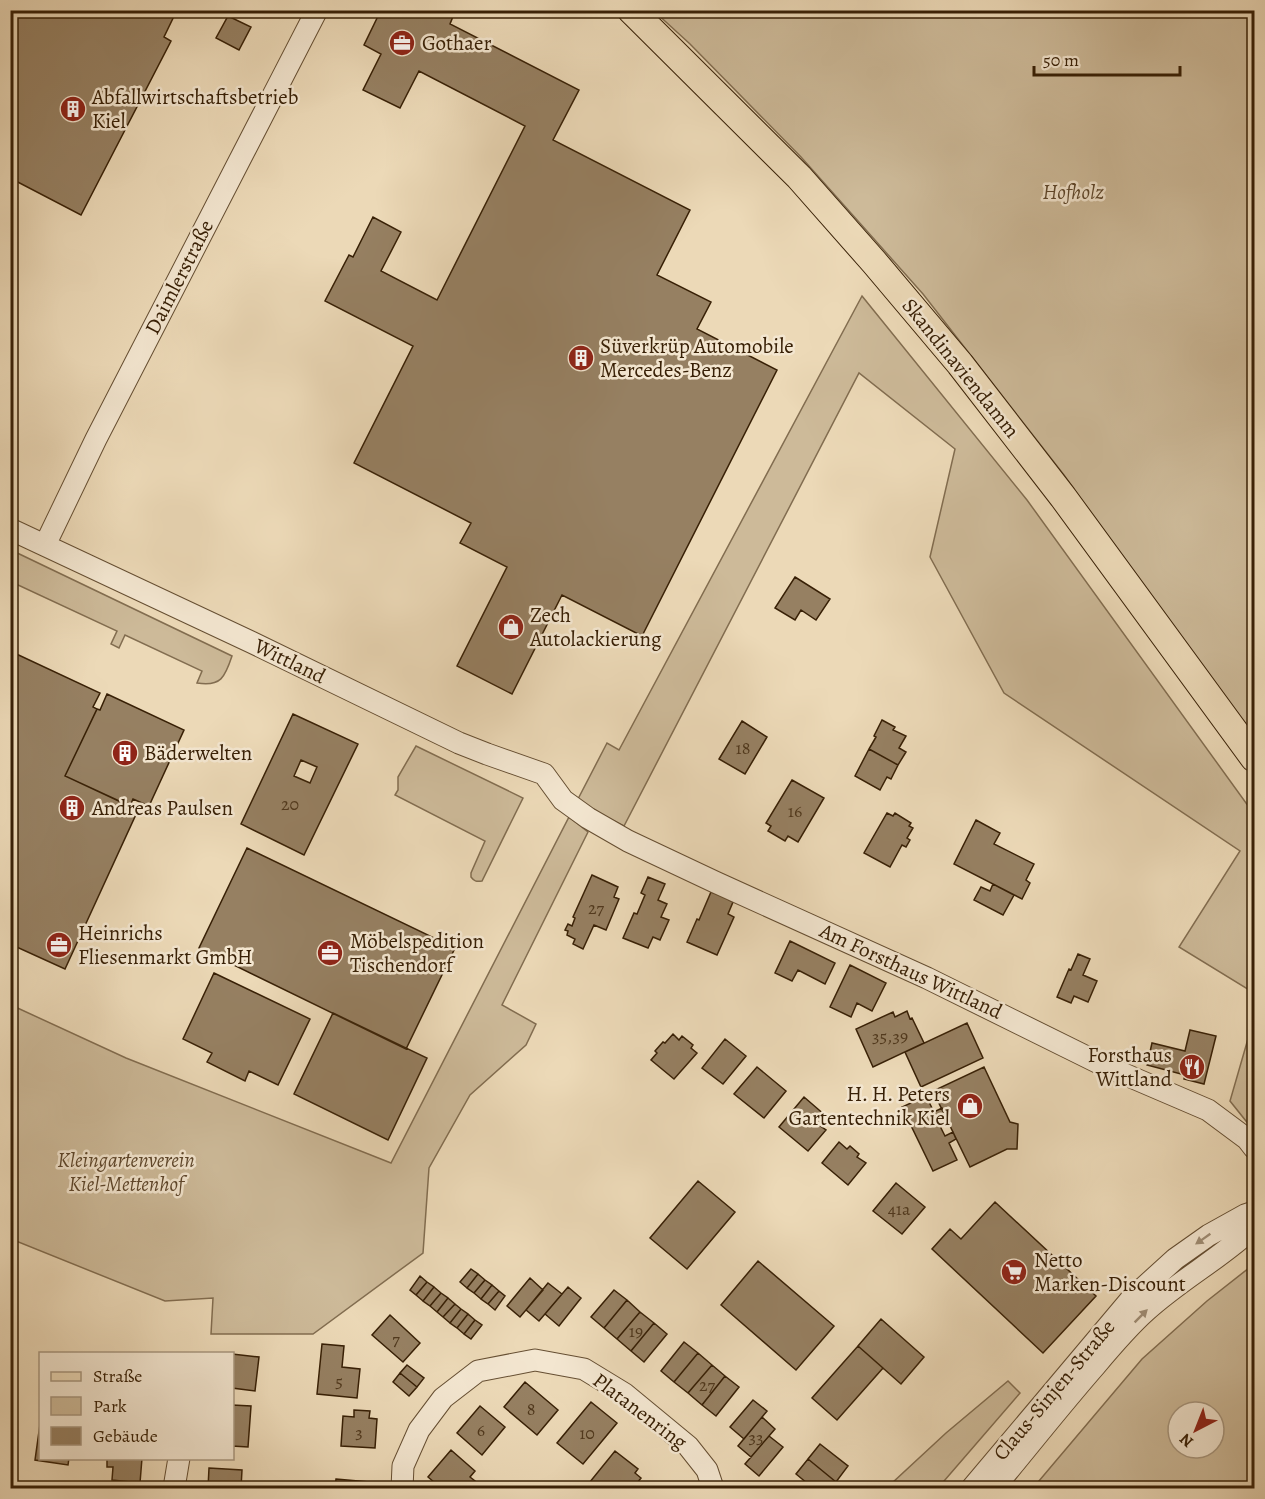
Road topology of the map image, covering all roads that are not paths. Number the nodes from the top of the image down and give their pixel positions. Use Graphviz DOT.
graph roads {
  1 [pos="317,10"];
  2 [pos="631,10"];
  3 [pos="10,529"];
  4 [pos="45,545"];
  5 [pos="1254,758"];
  6 [pos="562,800"];
  7 [pos="1254,1148"];
  8 [pos="1254,1212"];
  9 [pos="1254,1227"];
  10 [pos="179,1460"];
  11 [pos="174,1488"];
  12 [pos="402,1488"];
  13 [pos="713,1488"];
  14 [pos="972,1488"];
  15 [pos="994,1488"];
  1 -- 4 [label="street, Daimlerstraße"];
  2 -- 5 [label="main road, Skandinaviendamm"];
  3 -- 4 [label="street, Wittland"];
  4 -- 6 [label="street, Wittland"];
  6 -- 7 [label="street, Am Forsthaus Wittland"];
  8 -- 14 [label="street, Claus-Sinjen-Straße, one-way"];
  15 -- 9 [label="street, Claus-Sinjen-Straße, one-way"];
  10 -- 11 [label="street"];
  12 -- 13 [label="street, Platanenring"];
}
